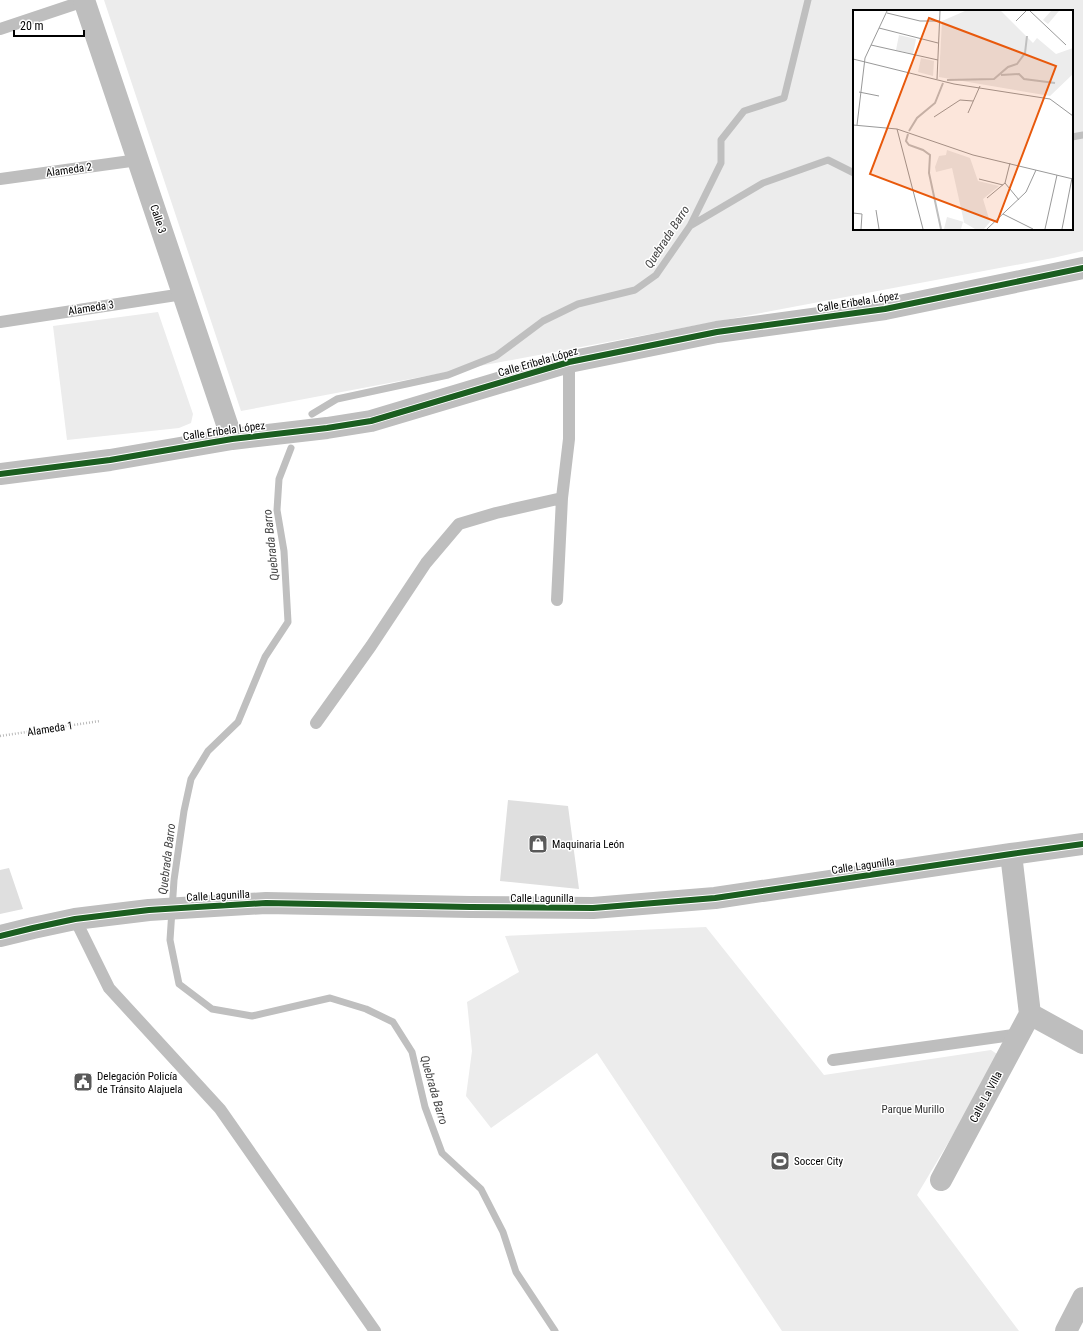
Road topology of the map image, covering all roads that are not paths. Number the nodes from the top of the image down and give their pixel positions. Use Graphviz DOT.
graph roads {
  1 [pos="84,0"];
  2 [pos="0,29"];
  3 [pos="138,160"];
  4 [pos="0,179"];
  5 [pos="1083,268"];
  6 [pos="183,294"];
  7 [pos="0,322"];
  8 [pos="569,362"];
  9 [pos="232,438"];
  10 [pos="0,474"];
  11 [pos="562,498"];
  12 [pos="557,600"];
  13 [pos="316,723"];
  14 [pos="1083,844"];
  15 [pos="1011,854"];
  16 [pos="75,919"];
  17 [pos="0,936"];
  18 [pos="1030,1014"];
  19 [pos="1020,1034"];
  20 [pos="1083,1043"];
  21 [pos="833,1060"];
  22 [pos="941,1180"];
  23 [pos="1083,1298"];
  24 [pos="375,1331"];
  25 [pos="1066,1331"];
  1 -- 2 [label="lane"];
  1 -- 3 [label="street, Calle 3"];
  3 -- 4 [label="lane, Alameda 2"];
  3 -- 6 [label="street, Calle 3"];
  5 -- 8 [label="street, Calle Eribela López"];
  6 -- 7 [label="lane, Alameda 3"];
  6 -- 9 [label="street, Calle 3"];
  8 -- 9 [label="street, Calle Eribela López"];
  8 -- 11 [label="lane"];
  9 -- 10 [label="street, Calle Eribela López"];
  11 -- 12 [label="lane"];
  11 -- 13 [label="lane"];
  14 -- 15 [label="street, Calle Lagunilla"];
  15 -- 16 [label="street, Calle Lagunilla"];
  15 -- 18 [label="street"];
  16 -- 17 [label="street, Calle Lagunilla"];
  16 -- 24 [label="lane"];
  18 -- 19 [label="street, Calle La Villa"];
  18 -- 20 [label="street"];
  19 -- 21 [label="lane"];
  19 -- 22 [label="street, Calle La Villa"];
  23 -- 25 [label="street"];
}
